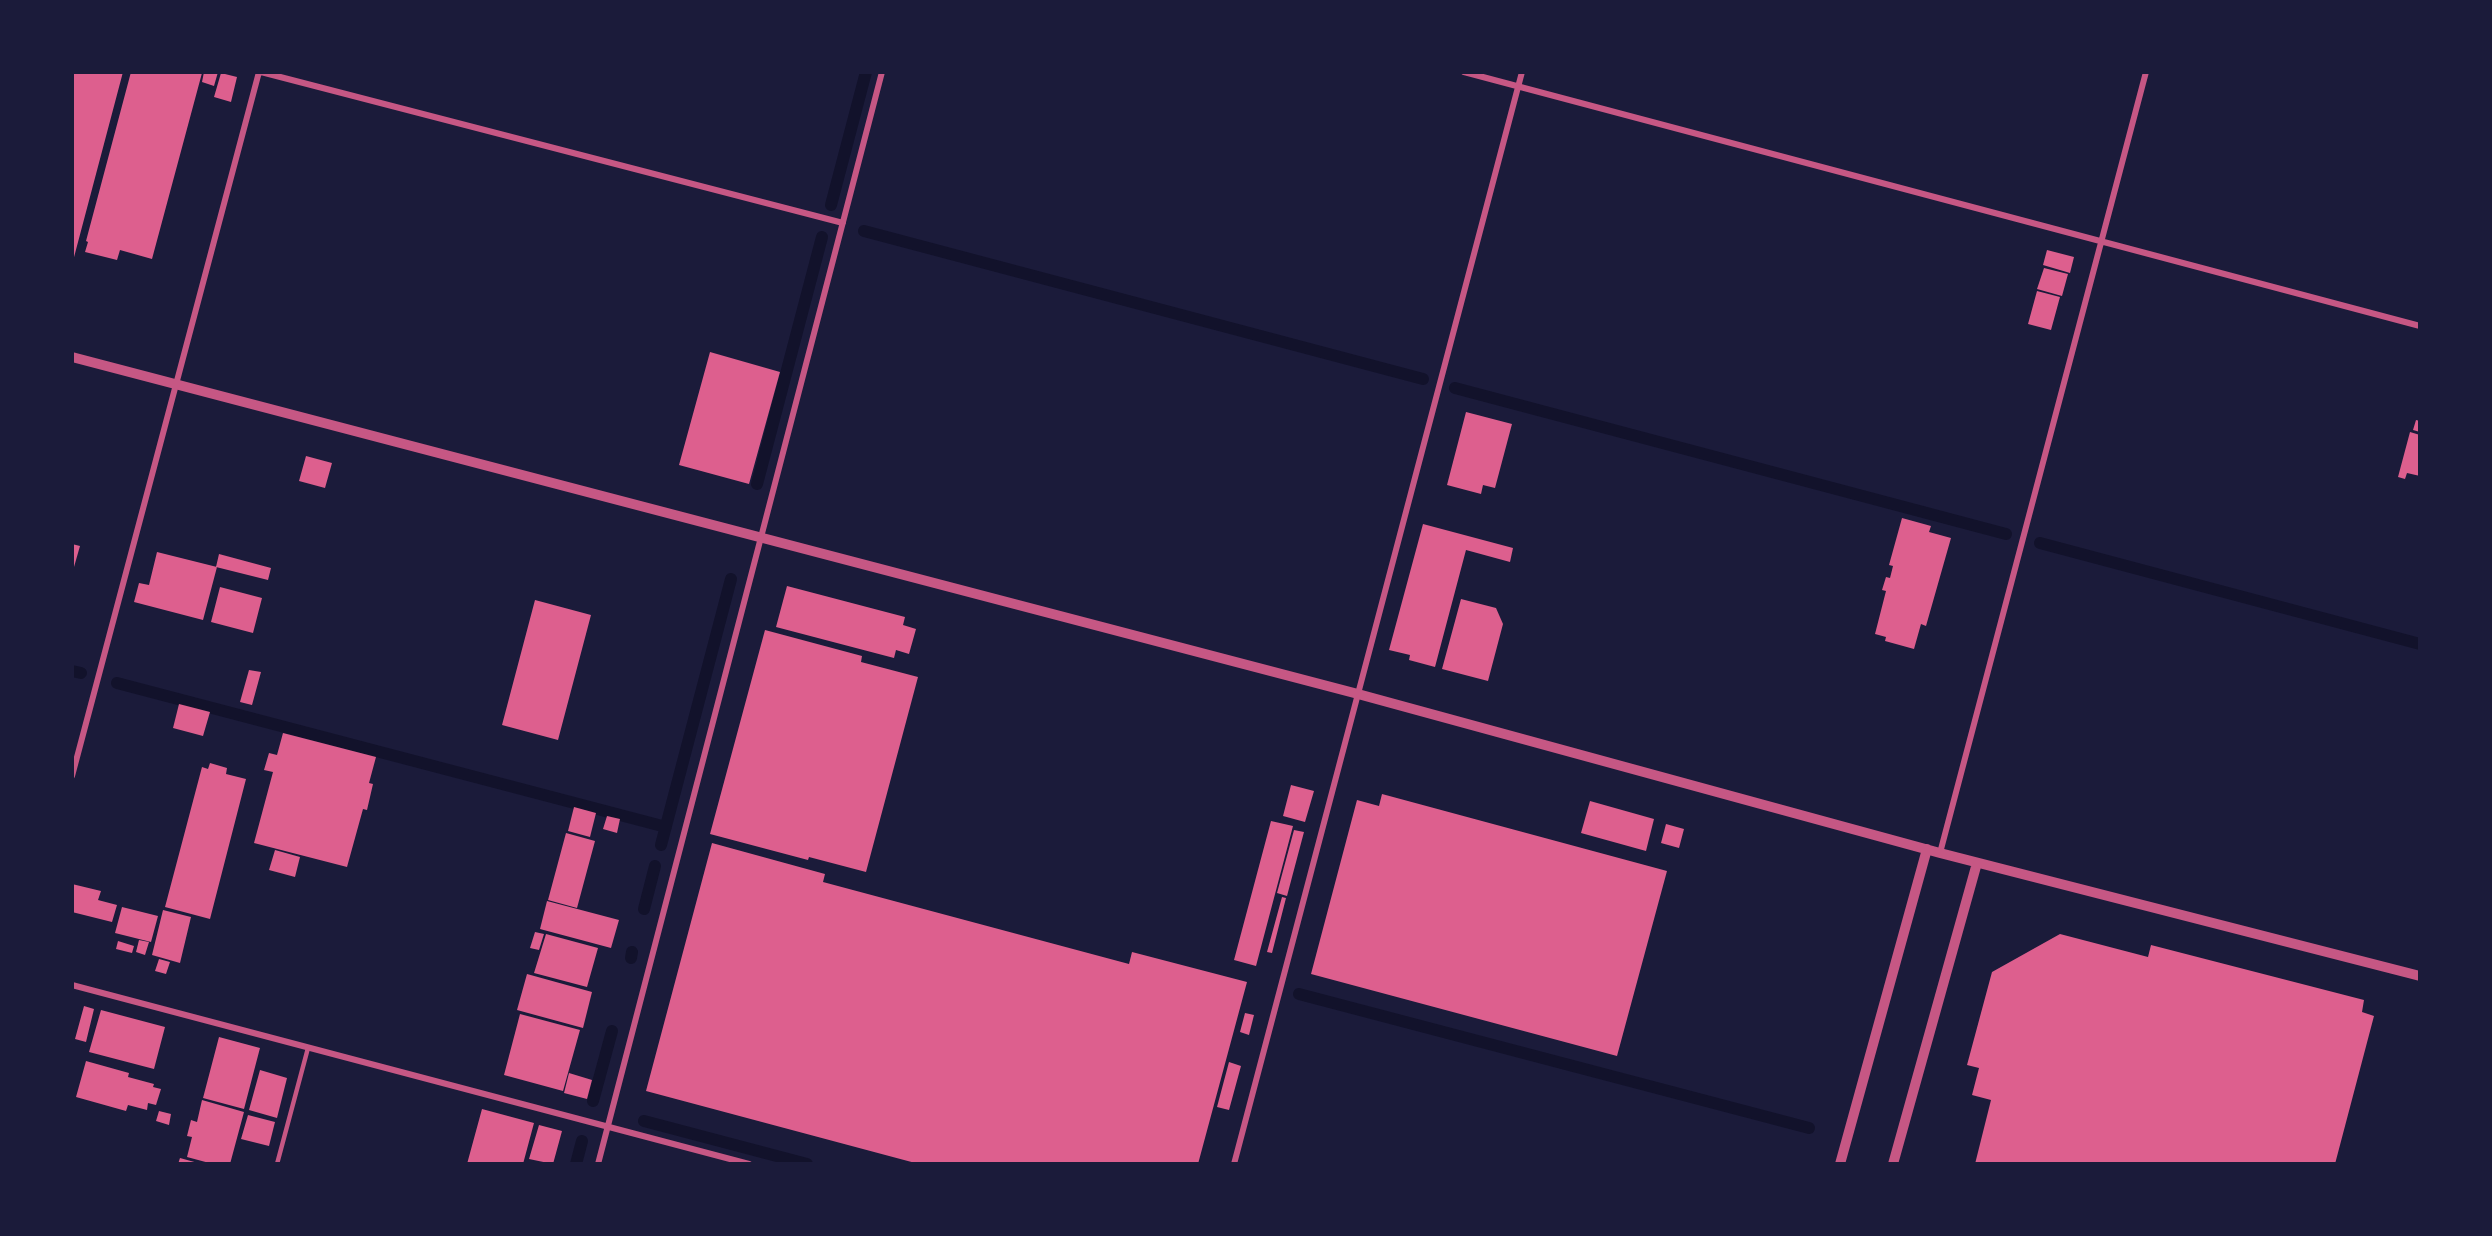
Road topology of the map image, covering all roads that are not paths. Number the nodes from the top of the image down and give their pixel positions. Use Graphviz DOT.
graph roads {
  1 [pos="260,72"];
  2 [pos="882,72"];
  3 [pos="1464,72"];
  4 [pos="1522,72"];
  5 [pos="2146,72"];
  6 [pos="1519,87"];
  7 [pos="843,223"];
  8 [pos="2101,241"];
  9 [pos="2420,326"];
  10 [pos="72,357"];
  11 [pos="177,384"];
  12 [pos="762,537"];
  13 [pos="1358,694"];
  14 [pos="72,776"];
  15 [pos="1927,849"];
  16 [pos="1940,854"];
  17 [pos="1977,863"];
  18 [pos="2420,976"];
  19 [pos="72,985"];
  20 [pos="309,1048"];
  21 [pos="608,1127"];
  22 [pos="277,1164"];
  23 [pos="598,1164"];
  24 [pos="749,1164"];
  25 [pos="1233,1164"];
  26 [pos="1840,1164"];
  27 [pos="1893,1164"];
  1 -- 7 [label="street"];
  1 -- 11 [label="street"];
  2 -- 7 [label="street"];
  3 -- 6 [label="street"];
  4 -- 6 [label="street"];
  5 -- 8 [label="street"];
  6 -- 8 [label="street"];
  6 -- 13 [label="street"];
  7 -- 12 [label="street"];
  8 -- 9 [label="street"];
  8 -- 16 [label="street"];
  10 -- 11 [label="street"];
  11 -- 12 [label="street"];
  11 -- 14 [label="street"];
  12 -- 13 [label="street"];
  12 -- 21 [label="street"];
  13 -- 15 [label="street"];
  13 -- 25 [label="street"];
  15 -- 16 [label="street"];
  15 -- 26 [label="street"];
  16 -- 17 [label="street"];
  17 -- 18 [label="street"];
  17 -- 27 [label="street"];
  19 -- 20 [label="street"];
  20 -- 21 [label="street"];
  20 -- 22 [label="lane"];
  21 -- 23 [label="street"];
  21 -- 24 [label="street"];
}
